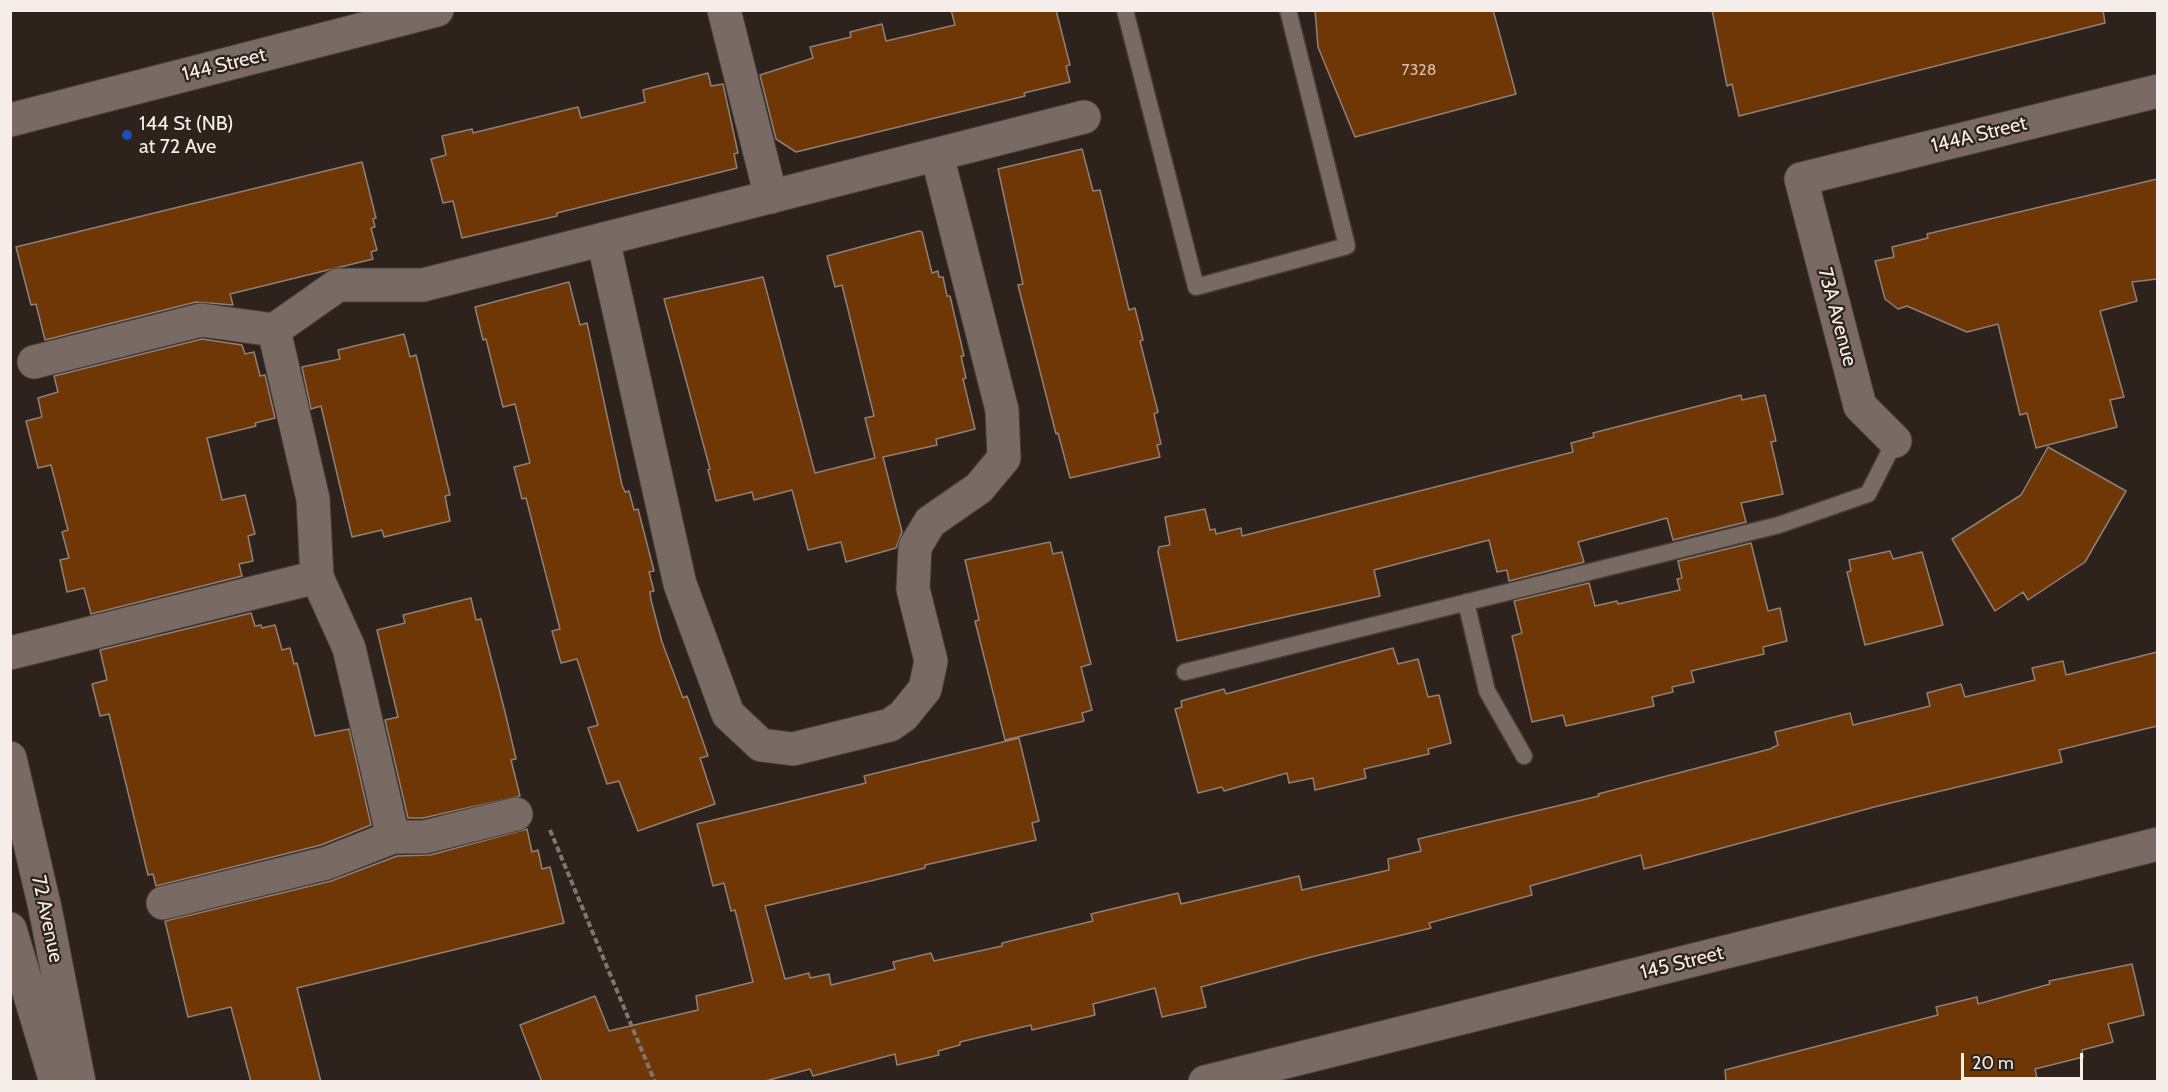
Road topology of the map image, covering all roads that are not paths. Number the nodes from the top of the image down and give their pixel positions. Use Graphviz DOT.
graph roads {
  1 [pos="437,10"];
  2 [pos="724,10"];
  3 [pos="1125,10"];
  4 [pos="1288,10"];
  5 [pos="2157,91"];
  6 [pos="1084,117"];
  7 [pos="10,120"];
  8 [pos="937,155"];
  9 [pos="1801,179"];
  10 [pos="771,197"];
  11 [pos="603,239"];
  12 [pos="274,330"];
  13 [pos="34,362"];
  14 [pos="1895,441"];
  15 [pos="317,577"];
  16 [pos="1466,602"];
  17 [pos="10,652"];
  18 [pos="1185,672"];
  19 [pos="1524,756"];
  20 [pos="10,758"];
  21 [pos="516,814"];
  22 [pos="393,837"];
  23 [pos="2157,844"];
  24 [pos="164,903"];
  25 [pos="10,929"];
  26 [pos="56,1082"];
  27 [pos="79,1082"];
  28 [pos="1205,1082"];
  1 -- 7 [label="street, 144 Street"];
  2 -- 10 [label="street"];
  3 -- 4 [label="lane"];
  5 -- 9 [label="street, 144A Street"];
  6 -- 8 [label="street"];
  8 -- 10 [label="street"];
  8 -- 11 [label="street"];
  9 -- 14 [label="street, 73A Avenue"];
  10 -- 11 [label="street"];
  11 -- 12 [label="street"];
  12 -- 13 [label="street"];
  12 -- 15 [label="street"];
  14 -- 16 [label="lane"];
  15 -- 17 [label="street"];
  15 -- 22 [label="street"];
  16 -- 18 [label="lane"];
  16 -- 19 [label="lane"];
  20 -- 27 [label="street, 72 Avenue"];
  21 -- 22 [label="street"];
  22 -- 24 [label="street"];
  23 -- 28 [label="street, 145 Street"];
  25 -- 26 [label="street, 72 Avenue"];
}
